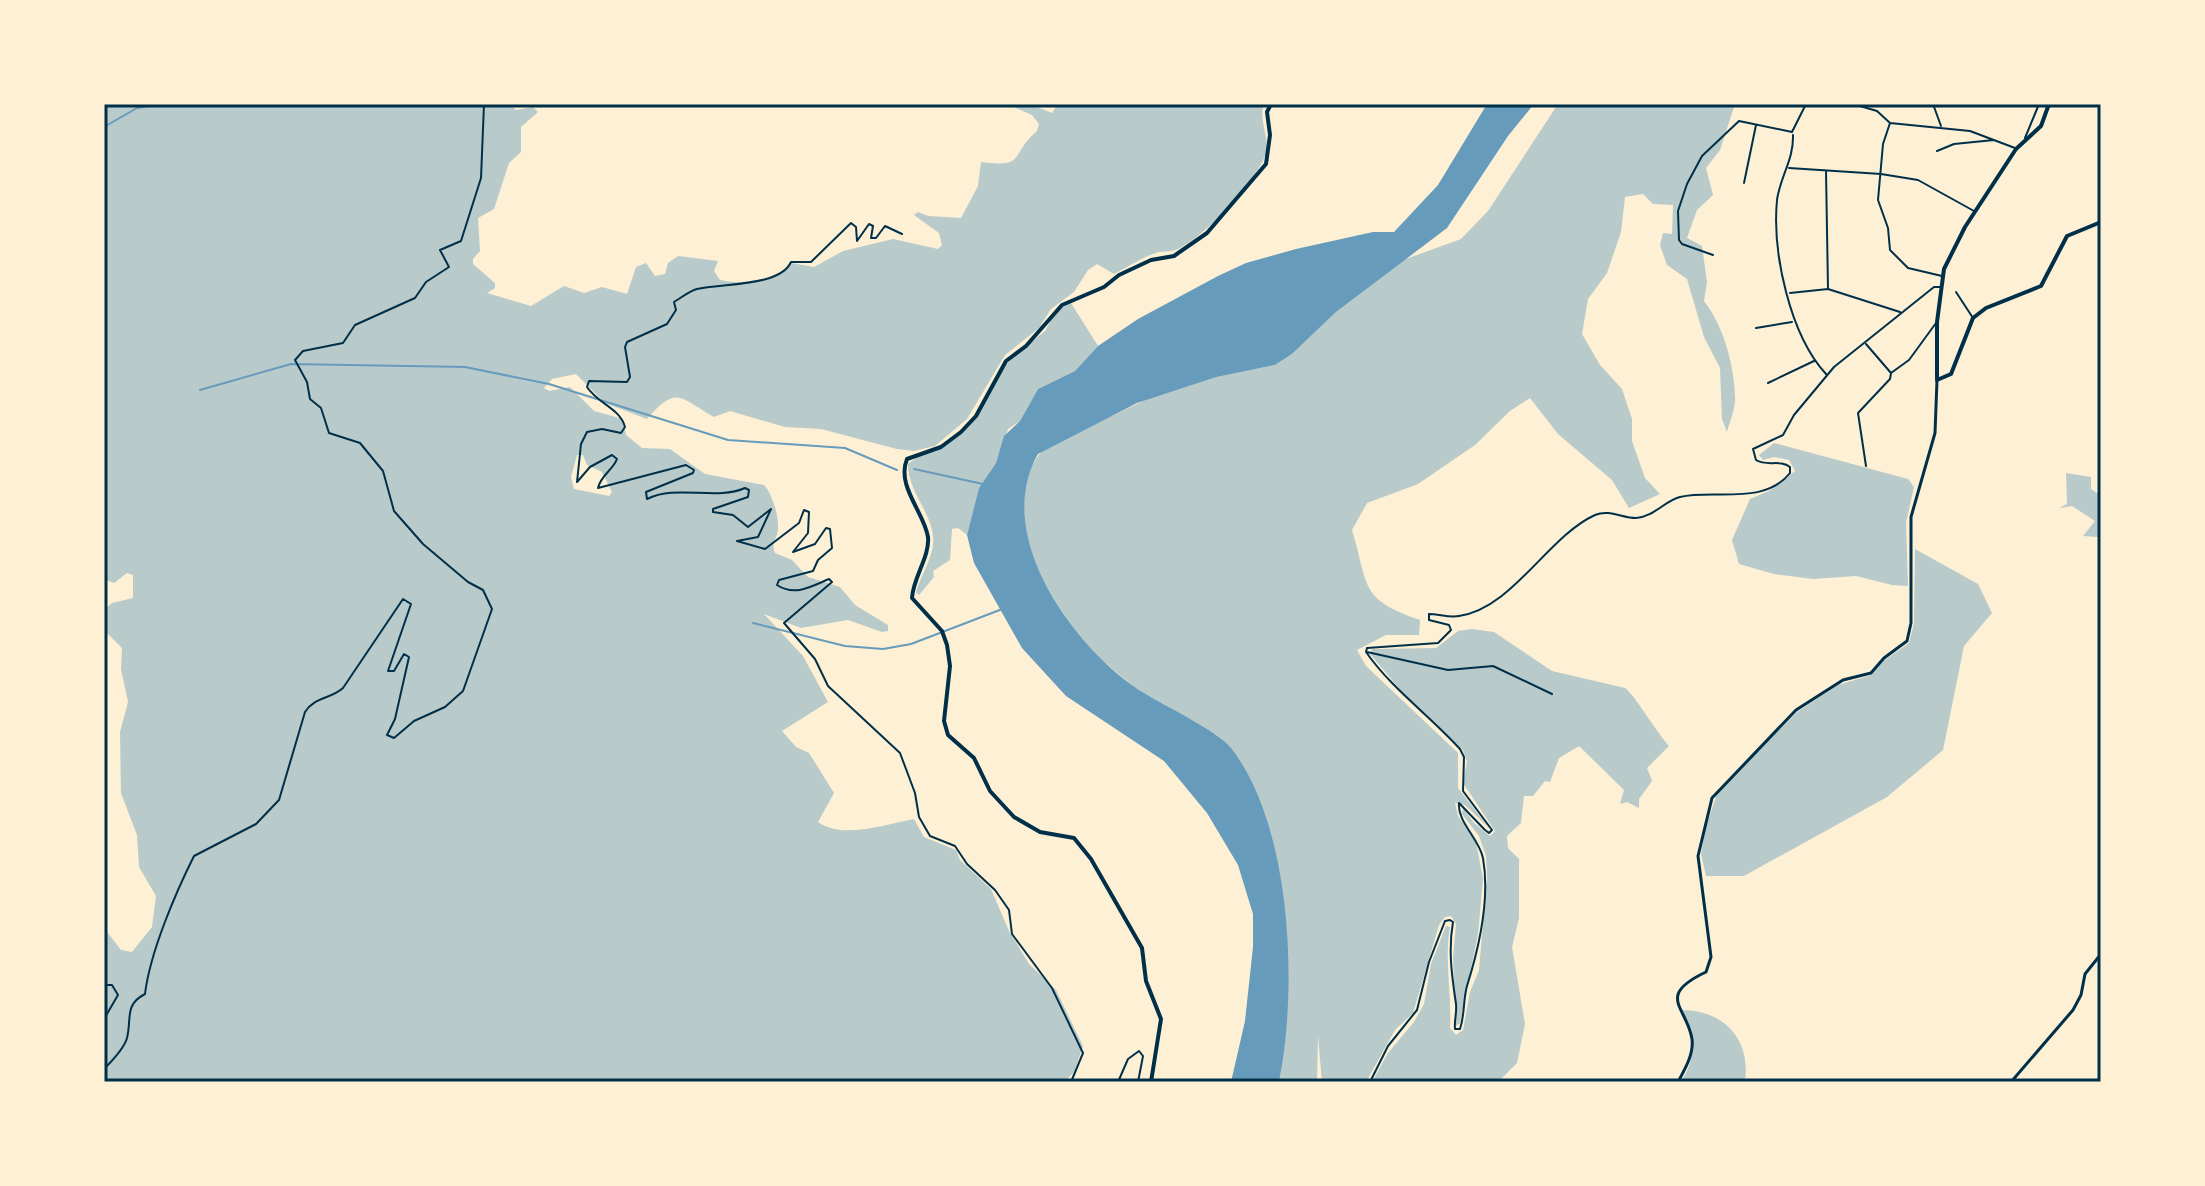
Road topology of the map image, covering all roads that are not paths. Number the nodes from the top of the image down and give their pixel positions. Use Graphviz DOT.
graph roads {
  1 [pos="484,104"];
  2 [pos="1271,104"];
  3 [pos="1806,104"];
  4 [pos="1853,104"];
  5 [pos="1933,104"];
  6 [pos="2039,104"];
  7 [pos="2049,104"];
  8 [pos="1890,123"];
  9 [pos="1756,124"];
  10 [pos="1941,127"];
  11 [pos="1792,132"];
  12 [pos="2025,139"];
  13 [pos="1995,140"];
  14 [pos="2016,149"];
  15 [pos="1937,151"];
  16 [pos="1789,168"];
  17 [pos="1826,171"];
  18 [pos="1881,174"];
  19 [pos="1744,183"];
  20 [pos="1975,211"];
  21 [pos="2101,222"];
  22 [pos="902,234"];
  23 [pos="1713,255"];
  24 [pos="1942,276"];
  25 [pos="1940,287"];
  26 [pos="1828,289"];
  27 [pos="1956,292"];
  28 [pos="1789,293"];
  29 [pos="1902,313"];
  30 [pos="1973,318"];
  31 [pos="1794,322"];
  32 [pos="1937,322"];
  33 [pos="1756,328"];
  34 [pos="1866,344"];
  35 [pos="1814,361"];
  36 [pos="1891,373"];
  37 [pos="1827,375"];
  38 [pos="1937,380"];
  39 [pos="1768,383"];
  40 [pos="1866,466"];
  41 [pos="1366,652"];
  42 [pos="1552,694"];
  43 [pos="2101,954"];
  44 [pos="104,985"];
  45 [pos="104,1019"];
  46 [pos="104,1069"];
  47 [pos="1071,1082"];
  48 [pos="1118,1082"];
  49 [pos="1138,1082"];
  50 [pos="1151,1082"];
  51 [pos="1370,1082"];
  52 [pos="1678,1082"];
  53 [pos="2011,1082"];
  1 -- 46 [label="street"];
  2 -- 50 [label="main road"];
  3 -- 11 [label="street"];
  4 -- 8 [label="street"];
  5 -- 10 [label="street"];
  6 -- 12 [label="street"];
  7 -- 12 [label="main road"];
  8 -- 10 [label="street"];
  8 -- 18 [label="street"];
  9 -- 11 [label="street"];
  9 -- 19 [label="street"];
  9 -- 23 [label="street"];
  10 -- 13 [label="street"];
  11 -- 16 [label="street"];
  12 -- 14 [label="main road"];
  13 -- 14 [label="street"];
  13 -- 15 [label="street"];
  14 -- 20 [label="main road"];
  16 -- 17 [label="street"];
  16 -- 28 [label="street"];
  17 -- 18 [label="street"];
  17 -- 26 [label="street"];
  18 -- 20 [label="street"];
  18 -- 24 [label="street"];
  20 -- 24 [label="main road"];
  21 -- 30 [label="main road"];
  22 -- 47 [label="street"];
  24 -- 25 [label="main road"];
  25 -- 29 [label="street"];
  25 -- 32 [label="main road"];
  26 -- 28 [label="street"];
  26 -- 29 [label="street"];
  27 -- 30 [label="street"];
  28 -- 31 [label="street"];
  29 -- 34 [label="street"];
  30 -- 38 [label="main road"];
  31 -- 33 [label="street"];
  31 -- 35 [label="street"];
  32 -- 36 [label="street"];
  32 -- 38 [label="main road"];
  34 -- 36 [label="street"];
  34 -- 37 [label="street"];
  35 -- 37 [label="street"];
  35 -- 39 [label="street"];
  36 -- 40 [label="street"];
  37 -- 41 [label="street"];
  38 -- 52 [label="street"];
  41 -- 42 [label="street"];
  41 -- 51 [label="street"];
  43 -- 53 [label="street"];
  44 -- 45 [label="street"];
  48 -- 49 [label="street"];
}
